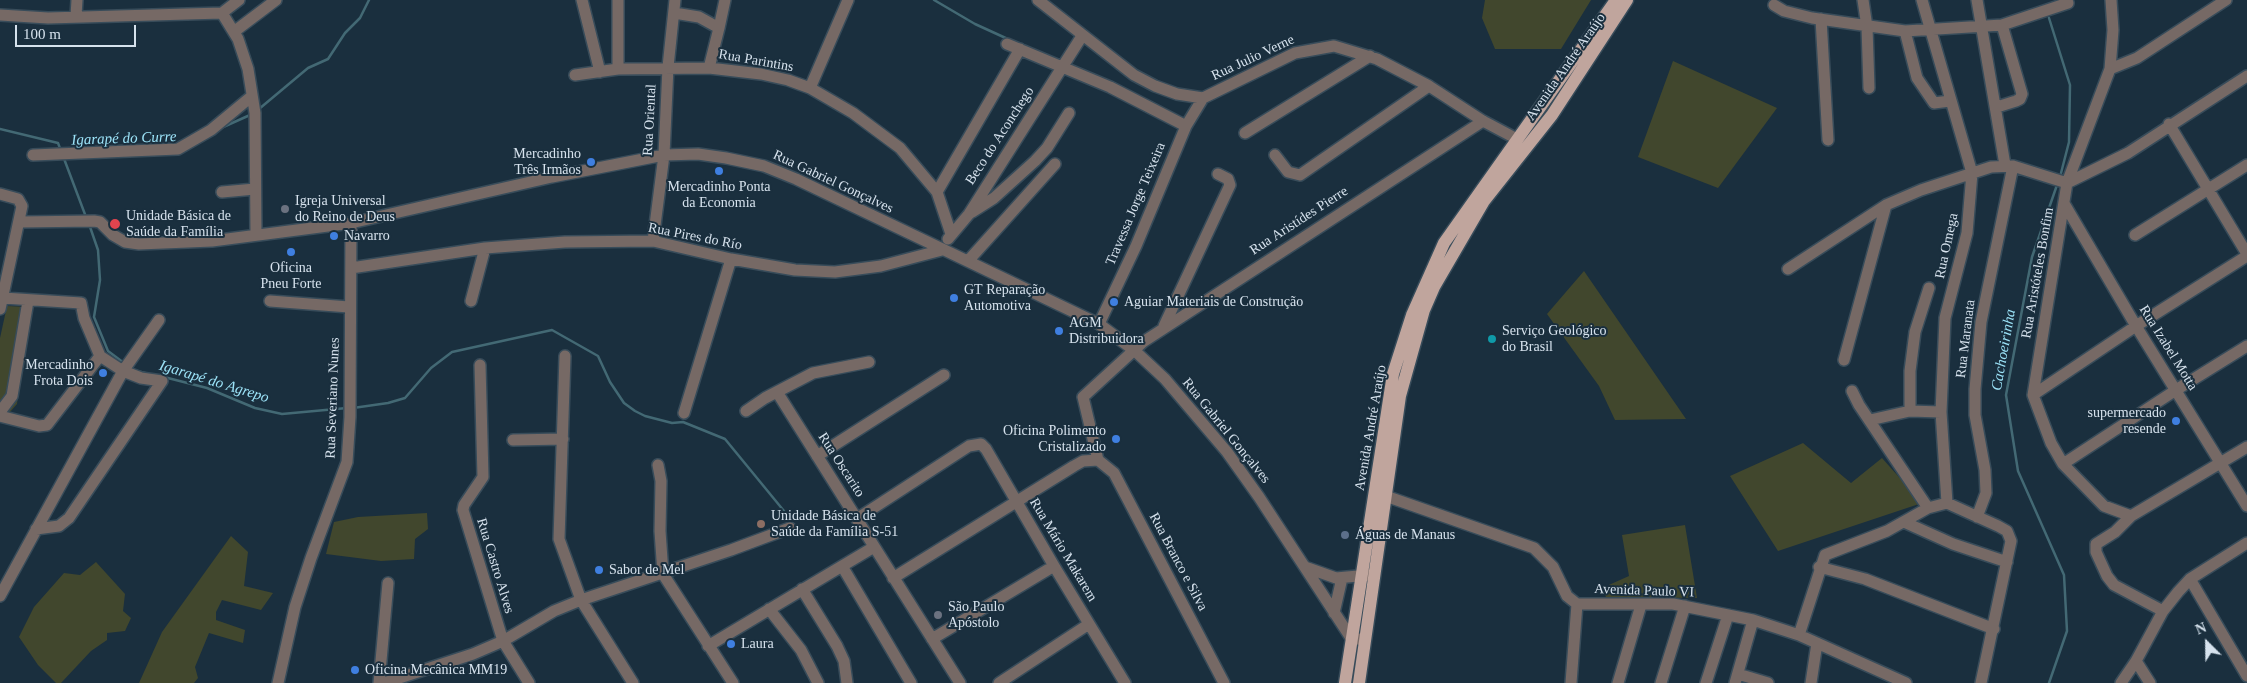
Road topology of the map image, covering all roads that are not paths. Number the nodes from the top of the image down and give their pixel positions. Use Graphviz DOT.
graph roads {
  1 [pos="77,0"];
  2 [pos="239,0"];
  3 [pos="276,0"];
  4 [pos="582,0"];
  5 [pos="618,0"];
  6 [pos="675,0"];
  7 [pos="725,0"];
  8 [pos="848,0"];
  9 [pos="1038,0"];
  10 [pos="1616,0"];
  11 [pos="1627,0"];
  12 [pos="1862,0"];
  13 [pos="1922,0"];
  14 [pos="1977,0"];
  15 [pos="2111,0"];
  16 [pos="2226,0"];
  17 [pos="2068,3"];
  18 [pos="1774,5"];
  19 [pos="222,13"];
  20 [pos="674,13"];
  21 [pos="0,15"];
  22 [pos="76,16"];
  23 [pos="1821,19"];
  24 [pos="2002,25"];
  25 [pos="1867,27"];
  26 [pos="1982,27"];
  27 [pos="719,28"];
  28 [pos="1929,30"];
  29 [pos="1904,31"];
  30 [pos="234,32"];
  31 [pos="1082,36"];
  32 [pos="1007,44"];
  33 [pos="1020,49"];
  34 [pos="1370,56"];
  35 [pos="668,67"];
  36 [pos="709,68"];
  37 [pos="1062,68"];
  38 [pos="618,69"];
  39 [pos="2110,69"];
  40 [pos="600,72"];
  41 [pos="576,75"];
  42 [pos="2247,76"];
  43 [pos="1429,86"];
  44 [pos="810,88"];
  45 [pos="1869,88"];
  46 [pos="252,96"];
  47 [pos="1203,98"];
  48 [pos="1950,100"];
  49 [pos="1997,107"];
  50 [pos="1069,113"];
  51 [pos="1483,121"];
  52 [pos="2170,124"];
  53 [pos="1186,126"];
  54 [pos="1245,133"];
  55 [pos="1517,139"];
  56 [pos="1828,140"];
  57 [pos="33,155"];
  58 [pos="664,155"];
  59 [pos="1275,155"];
  60 [pos="1055,164"];
  61 [pos="2009,165"];
  62 [pos="2247,165"];
  63 [pos="1972,173"];
  64 [pos="1218,174"];
  65 [pos="2068,183"];
  66 [pos="255,189"];
  67 [pos="2209,189"];
  68 [pos="222,192"];
  69 [pos="938,192"];
  70 [pos="0,194"];
  71 [pos="1886,205"];
  72 [pos="2065,205"];
  73 [pos="969,214"];
  74 [pos="20,222"];
  75 [pos="351,223"];
  76 [pos="951,234"];
  77 [pos="256,235"];
  78 [pos="2135,235"];
  79 [pos="653,241"];
  80 [pos="930,244"];
  81 [pos="485,248"];
  82 [pos="942,250"];
  83 [pos="925,255"];
  84 [pos="2247,255"];
  85 [pos="730,259"];
  86 [pos="968,261"];
  87 [pos="351,268"];
  88 [pos="1788,269"];
  89 [pos="1928,288"];
  90 [pos="28,300"];
  91 [pos="270,301"];
  92 [pos="471,301"];
  93 [pos="2,304"];
  94 [pos="349,307"];
  95 [pos="159,320"];
  96 [pos="1100,324"];
  97 [pos="1164,326"];
  98 [pos="2136,326"];
  99 [pos="2247,346"];
  100 [pos="1135,351"];
  101 [pos="100,356"];
  102 [pos="565,356"];
  103 [pos="1844,360"];
  104 [pos="869,362"];
  105 [pos="480,365"];
  106 [pos="123,372"];
  107 [pos="944,376"];
  108 [pos="2176,390"];
  109 [pos="1852,391"];
  110 [pos="777,392"];
  111 [pos="2033,395"];
  112 [pos="746,411"];
  113 [pos="1910,411"];
  114 [pos="0,412"];
  115 [pos="684,412"];
  116 [pos="1941,412"];
  117 [pos="0,416"];
  118 [pos="1870,420"];
  119 [pos="563,439"];
  120 [pos="513,440"];
  121 [pos="2247,447"];
  122 [pos="817,456"];
  123 [pos="1098,460"];
  124 [pos="2221,463"];
  125 [pos="2063,464"];
  126 [pos="658,465"];
  127 [pos="1381,494"];
  128 [pos="1017,502"];
  129 [pos="1947,503"];
  130 [pos="2247,506"];
  131 [pos="1928,508"];
  132 [pos="1977,516"];
  133 [pos="2131,516"];
  134 [pos="858,518"];
  135 [pos="1904,522"];
  136 [pos="790,528"];
  137 [pos="36,529"];
  138 [pos="2247,543"];
  139 [pos="874,547"];
  140 [pos="2007,562"];
  141 [pos="842,566"];
  142 [pos="1054,566"];
  143 [pos="1305,567"];
  144 [pos="1819,567"];
  145 [pos="662,574"];
  146 [pos="1369,575"];
  147 [pos="892,578"];
  148 [pos="1342,578"];
  149 [pos="2190,579"];
  150 [pos="388,583"];
  151 [pos="802,589"];
  152 [pos="0,596"];
  153 [pos="581,600"];
  154 [pos="1578,604"];
  155 [pos="1641,605"];
  156 [pos="1685,606"];
  157 [pos="769,608"];
  158 [pos="2164,611"];
  159 [pos="1334,613"];
  160 [pos="1728,615"];
  161 [pos="1753,620"];
  162 [pos="1089,624"];
  163 [pos="1994,629"];
  164 [pos="1799,635"];
  165 [pos="1351,638"];
  166 [pos="932,639"];
  167 [pos="1365,640"];
  168 [pos="503,641"];
  169 [pos="1817,643"];
  170 [pos="708,646"];
  171 [pos="2136,661"];
  172 [pos="2247,676"];
  173 [pos="1736,678"];
  174 [pos="399,681"];
  175 [pos="278,683"];
  176 [pos="379,683"];
  177 [pos="384,683"];
  178 [pos="529,683"];
  179 [pos="633,683"];
  180 [pos="733,683"];
  181 [pos="818,683"];
  182 [pos="847,683"];
  183 [pos="911,683"];
  184 [pos="960,683"];
  185 [pos="998,683"];
  186 [pos="1126,683"];
  187 [pos="1224,683"];
  188 [pos="1345,683"];
  189 [pos="1358,683"];
  190 [pos="1571,683"];
  191 [pos="1618,683"];
  192 [pos="1661,683"];
  193 [pos="1706,683"];
  194 [pos="1768,683"];
  195 [pos="1811,683"];
  196 [pos="1906,683"];
  197 [pos="1981,683"];
  198 [pos="2121,683"];
  199 [pos="2150,683"];
  1 -- 22 [label="street"];
  2 -- 19 [label="street"];
  3 -- 30 [label="street"];
  4 -- 40 [label="street"];
  5 -- 38 [label="street"];
  6 -- 20 [label="street, Rua Oriental"];
  7 -- 27 [label="street"];
  8 -- 44 [label="street"];
  9 -- 31 [label="street, Rua Julio Verne"];
  10 -- 55 [label="main road, Avenida André Araújo"];
  11 -- 127 [label="main road, Avenida André Araújo"];
  12 -- 25 [label="street"];
  13 -- 28 [label="street, Rua Omega"];
  14 -- 26 [label="street, Rua Maranata"];
  15 -- 39 [label="street, Rua Aristóteles Bonfim"];
  16 -- 39 [label="street"];
  17 -- 24 [label="street"];
  18 -- 23 [label="street"];
  19 -- 22 [label="street"];
  19 -- 30 [label="street"];
  20 -- 27 [label="street"];
  20 -- 35 [label="street, Rua Oriental"];
  21 -- 22 [label="street"];
  23 -- 25 [label="street"];
  23 -- 56 [label="street"];
  24 -- 26 [label="street"];
  24 -- 49 [label="street"];
  25 -- 29 [label="street"];
  25 -- 45 [label="street"];
  26 -- 28 [label="street"];
  26 -- 49 [label="street, Rua Maranata"];
  27 -- 36 [label="street"];
  28 -- 29 [label="street"];
  28 -- 48 [label="street, Rua Omega"];
  29 -- 48 [label="street"];
  30 -- 46 [label="street"];
  31 -- 37 [label="street, Beco do Aconchego"];
  31 -- 47 [label="street, Rua Julio Verne"];
  32 -- 33 [label="street"];
  33 -- 37 [label="street"];
  33 -- 69 [label="street"];
  34 -- 43 [label="street, Rua Julio Verne"];
  34 -- 47 [label="street, Rua Julio Verne"];
  34 -- 54 [label="street"];
  35 -- 36 [label="street, Rua Parintins"];
  35 -- 38 [label="street, Rua Parintins"];
  35 -- 58 [label="street, Rua Oriental"];
  36 -- 44 [label="street, Rua Parintins"];
  37 -- 53 [label="street"];
  37 -- 73 [label="street, Beco do Aconchego"];
  38 -- 40 [label="street, Rua Parintins"];
  39 -- 65 [label="street, Rua Aristóteles Bonfim"];
  40 -- 41 [label="street, Rua Parintins"];
  42 -- 52 [label="street"];
  43 -- 51 [label="street, Rua Julio Verne"];
  43 -- 59 [label="street"];
  44 -- 69 [label="street, Rua Parintins"];
  46 -- 57 [label="street"];
  46 -- 66 [label="street"];
  47 -- 53 [label="street, Travessa Jorge Teixeira"];
  48 -- 63 [label="street, Rua Omega"];
  49 -- 61 [label="street, Rua Maranata"];
  50 -- 73 [label="street"];
  51 -- 55 [label="street, Rua Julio Verne"];
  51 -- 97 [label="street, Rua Aristídes Pierre"];
  52 -- 65 [label="street"];
  52 -- 67 [label="street"];
  53 -- 96 [label="street, Travessa Jorge Teixeira"];
  55 -- 127 [label="main road, Avenida André Araújo"];
  58 -- 75 [label="street, Rua Gabriel Gonçalves"];
  58 -- 79 [label="street, Rua Oriental"];
  58 -- 80 [label="street, Rua Gabriel Gonçalves"];
  60 -- 86 [label="street"];
  61 -- 63 [label="street"];
  61 -- 65 [label="street"];
  61 -- 132 [label="street, Rua Maranata"];
  62 -- 67 [label="street"];
  63 -- 71 [label="street"];
  63 -- 116 [label="street, Rua Omega"];
  64 -- 97 [label="street"];
  65 -- 72 [label="street, Rua Aristóteles Bonfim"];
  66 -- 68 [label="street"];
  66 -- 77 [label="street"];
  67 -- 78 [label="street"];
  67 -- 84 [label="street"];
  69 -- 76 [label="street, Rua Parintins"];
  70 -- 74 [label="street"];
  71 -- 88 [label="street"];
  71 -- 103 [label="street"];
  72 -- 98 [label="street, Rua Izabel Motta"];
  72 -- 111 [label="street, Rua Aristóteles Bonfim"];
  73 -- 76 [label="street, Beco do Aconchego"];
  74 -- 77 [label="street, Rua Gabriel Gonçalves"];
  74 -- 93 [label="street"];
  75 -- 77 [label="street, Rua Gabriel Gonçalves"];
  75 -- 87 [label="street, Rua Severiano Nunes"];
  76 -- 82 [label="street, Beco do Aconchego"];
  79 -- 81 [label="street, Rua Pires do Río"];
  79 -- 85 [label="street, Rua Pires do Río"];
  80 -- 82 [label="street, Rua Gabriel Gonçalves"];
  80 -- 83 [label="street"];
  81 -- 87 [label="street, Rua Pires do Río"];
  81 -- 92 [label="street"];
  82 -- 83 [label="street, Rua Pires do Río"];
  82 -- 86 [label="street, Rua Gabriel Gonçalves"];
  83 -- 85 [label="street, Rua Pires do Río"];
  84 -- 98 [label="street"];
  85 -- 115 [label="street"];
  86 -- 96 [label="street, Rua Gabriel Gonçalves"];
  87 -- 94 [label="street, Rua Severiano Nunes"];
  89 -- 113 [label="street"];
  90 -- 93 [label="street"];
  90 -- 101 [label="street"];
  90 -- 114 [label="street"];
  91 -- 94 [label="street"];
  94 -- 175 [label="street, Rua Severiano Nunes"];
  95 -- 106 [label="street"];
  96 -- 100 [label="street, Rua Gabriel Gonçalves"];
  97 -- 100 [label="street, Rua Aristídes Pierre"];
  98 -- 108 [label="street, Rua Izabel Motta"];
  98 -- 111 [label="street"];
  99 -- 108 [label="street"];
  100 -- 123 [label="street, Rua Aristídes Pierre"];
  100 -- 143 [label="street, Rua Gabriel Gonçalves"];
  101 -- 106 [label="street"];
  101 -- 117 [label="street"];
  102 -- 119 [label="street"];
  104 -- 110 [label="street"];
  105 -- 168 [label="street, Rua Castro Alves"];
  106 -- 137 [label="street"];
  106 -- 137 [label="street"];
  107 -- 122 [label="street"];
  108 -- 124 [label="street, Rua Izabel Motta"];
  108 -- 125 [label="street"];
  109 -- 118 [label="street"];
  110 -- 112 [label="street"];
  110 -- 122 [label="street, Rua Oscarito"];
  111 -- 125 [label="street"];
  113 -- 116 [label="street"];
  113 -- 118 [label="street"];
  116 -- 129 [label="street, Rua Omega"];
  118 -- 131 [label="street"];
  119 -- 120 [label="street"];
  119 -- 153 [label="street"];
  121 -- 124 [label="street"];
  122 -- 134 [label="street, Rua Oscarito"];
  123 -- 128 [label="street"];
  123 -- 187 [label="street, Rua Branco e Silva"];
  124 -- 130 [label="street, Rua Izabel Motta"];
  124 -- 133 [label="street"];
  125 -- 133 [label="street"];
  126 -- 145 [label="street"];
  127 -- 146 [label="main road, Avenida André Araújo"];
  127 -- 154 [label="street, Avenida Paulo VI"];
  128 -- 134 [label="street, Rua Mário Makarem"];
  128 -- 142 [label="street, Rua Mário Makarem"];
  128 -- 147 [label="street"];
  129 -- 131 [label="street"];
  129 -- 132 [label="street"];
  131 -- 135 [label="street"];
  132 -- 140 [label="street"];
  133 -- 158 [label="street"];
  134 -- 139 [label="street, Rua Oscarito"];
  135 -- 140 [label="street"];
  135 -- 144 [label="street"];
  136 -- 145 [label="street"];
  137 -- 152 [label="street"];
  138 -- 149 [label="street"];
  139 -- 141 [label="street"];
  139 -- 147 [label="street, Rua Oscarito"];
  140 -- 163 [label="street"];
  141 -- 151 [label="street"];
  141 -- 183 [label="street"];
  142 -- 162 [label="street, Rua Mário Makarem"];
  142 -- 166 [label="street"];
  143 -- 148 [label="street"];
  143 -- 159 [label="street, Rua Gabriel Gonçalves"];
  144 -- 163 [label="street"];
  144 -- 164 [label="street"];
  145 -- 153 [label="street"];
  145 -- 170 [label="street"];
  146 -- 148 [label="street"];
  146 -- 165 [label="main road, Avenida André Araújo"];
  146 -- 167 [label="main road, Avenida André Araújo"];
  147 -- 166 [label="street, Rua Oscarito"];
  148 -- 159 [label="street"];
  149 -- 158 [label="street"];
  149 -- 172 [label="street"];
  150 -- 176 [label="street"];
  151 -- 157 [label="street"];
  151 -- 182 [label="street"];
  153 -- 168 [label="street"];
  153 -- 179 [label="street"];
  154 -- 155 [label="street, Avenida Paulo VI"];
  154 -- 190 [label="street"];
  155 -- 156 [label="street, Avenida Paulo VI"];
  155 -- 191 [label="street"];
  156 -- 160 [label="street, Avenida Paulo VI"];
  156 -- 192 [label="street"];
  157 -- 170 [label="street"];
  157 -- 181 [label="street"];
  158 -- 171 [label="street"];
  159 -- 165 [label="street, Rua Gabriel Gonçalves"];
  160 -- 161 [label="street, Avenida Paulo VI"];
  160 -- 193 [label="street"];
  161 -- 164 [label="street, Avenida Paulo VI"];
  161 -- 173 [label="street"];
  162 -- 185 [label="street"];
  162 -- 186 [label="street, Rua Mário Makarem"];
  163 -- 197 [label="street"];
  164 -- 169 [label="street, Avenida Paulo VI"];
  165 -- 167 [label="street"];
  165 -- 188 [label="main road, Avenida André Araújo"];
  166 -- 184 [label="street, Rua Oscarito"];
  167 -- 189 [label="main road, Avenida André Araújo"];
  168 -- 174 [label="street"];
  168 -- 178 [label="street, Rua Castro Alves"];
  169 -- 195 [label="street"];
  169 -- 196 [label="street, Avenida Paulo VI"];
  170 -- 180 [label="street"];
  171 -- 198 [label="street"];
  171 -- 199 [label="street"];
  173 -- 194 [label="street"];
  174 -- 177 [label="street"];
}
